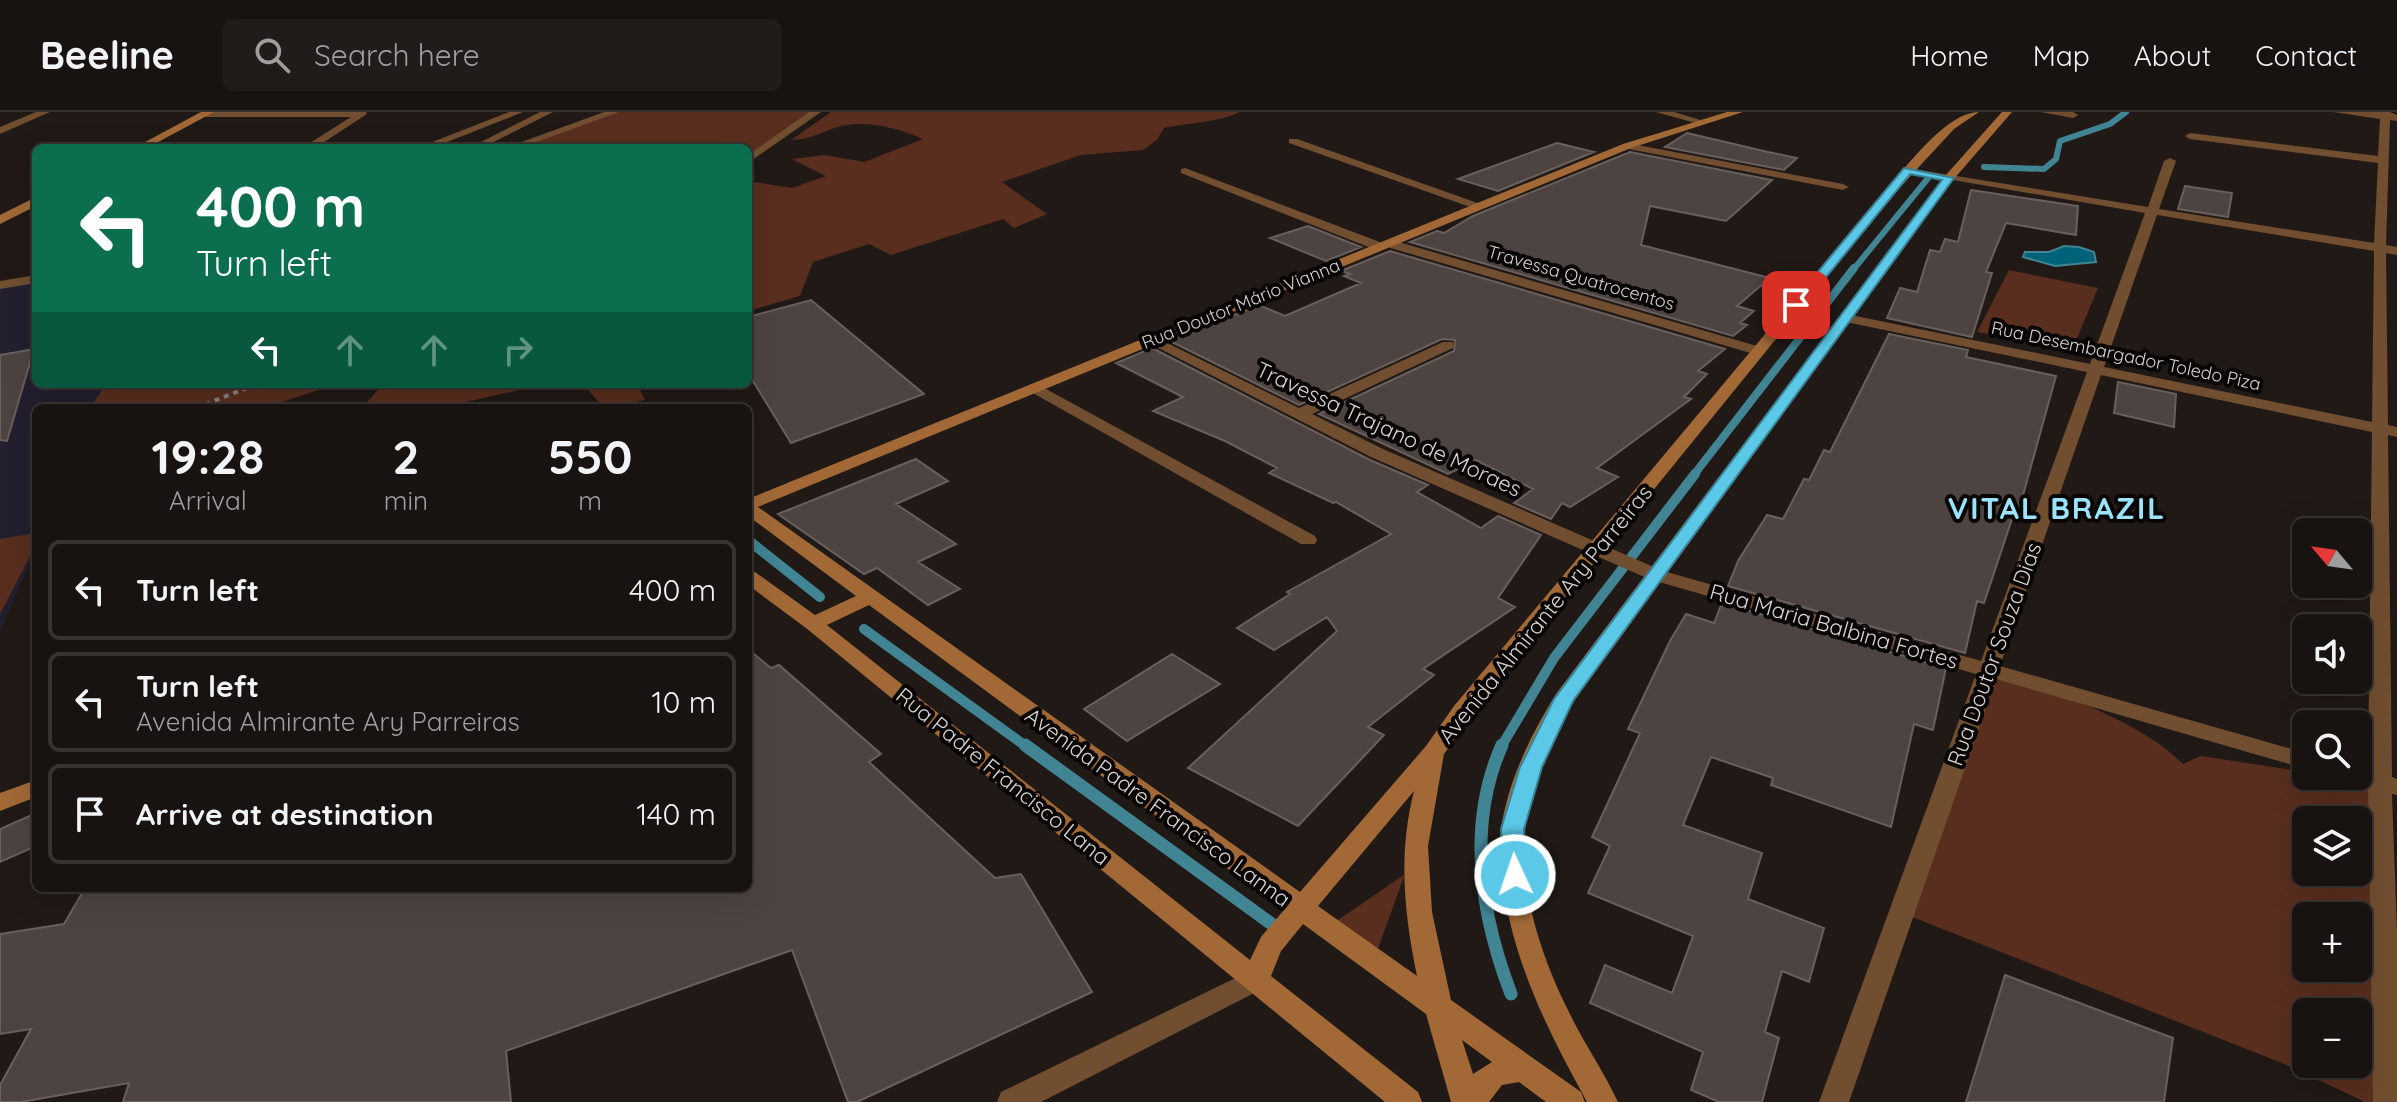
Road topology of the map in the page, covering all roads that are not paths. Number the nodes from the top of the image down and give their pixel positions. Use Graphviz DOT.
graph roads {
  1 [pos="45,112"];
  2 [pos="518,112"];
  3 [pos="548,112"];
  4 [pos="614,112"];
  5 [pos="816,112"];
  6 [pos="1661,112"];
  7 [pos="1738,112"];
  8 [pos="1974,112"];
  9 [pos="2007,112"];
  10 [pos="2046,112"];
  11 [pos="2339,112"];
  12 [pos="207,113"];
  13 [pos="364,113"];
  14 [pos="2073,115"];
  15 [pos="2389,115"];
  16 [pos="1699,121"];
  17 [pos="0,131"];
  18 [pos="2190,136"];
  19 [pos="1293,141"];
  20 [pos="147,144"];
  21 [pos="314,144"];
  22 [pos="433,144"];
  23 [pos="482,144"];
  24 [pos="522,144"];
  25 [pos="1627,146"];
  26 [pos="752,157"];
  27 [pos="2383,160"];
  28 [pos="2170,161"];
  29 [pos="1185,171"];
  30 [pos="1907,171"];
  31 [pos="1949,178"];
  32 [pos="1843,187"];
  33 [pos="32,203"];
  34 [pos="1480,206"];
  35 [pos="2152,210"];
  36 [pos="0,220"];
  37 [pos="1386,246"];
  38 [pos="2388,249"];
  39 [pos="32,280"];
  40 [pos="0,285"];
  41 [pos="1846,318"];
  42 [pos="1150,340"];
  43 [pos="1448,345"];
  44 [pos="1759,351"];
  45 [pos="2095,370"];
  46 [pos="1037,389"];
  47 [pos="1297,415"];
  48 [pos="2388,431"];
  49 [pos="752,505"];
  50 [pos="752,510"];
  51 [pos="1308,540"];
  52 [pos="1602,553"];
  53 [pos="1647,572"];
  54 [pos="752,579"];
  55 [pos="870,597"];
  56 [pos="813,624"];
  57 [pos="1988,671"];
  58 [pos="1434,752"];
  59 [pos="2292,757"];
  60 [pos="2378,782"];
  61 [pos="32,790"];
  62 [pos="0,802"];
  63 [pos="1300,910"];
  64 [pos="1256,979"];
  65 [pos="1440,1010"];
  66 [pos="1524,1069"];
  67 [pos="1012,1102"];
  68 [pos="1407,1102"];
  69 [pos="1466,1102"];
  70 [pos="1474,1102"];
  71 [pos="1570,1102"];
  72 [pos="1603,1102"];
  73 [pos="1834,1102"];
  74 [pos="2388,1102"];
  1 -- 17 [label="street"];
  2 -- 22 [label="street"];
  3 -- 23 [label="street"];
  4 -- 24 [label="street"];
  5 -- 26 [label="street"];
  6 -- 16 [label="street"];
  7 -- 16 [label="street, Rua Doutor Mário Vianna"];
  8 -- 30 [label="street, Avenida Almirante Ary Parreiras"];
  9 -- 31 [label="street"];
  10 -- 14 [label="street"];
  11 -- 15 [label="street"];
  12 -- 13 [label="street"];
  12 -- 20 [label="street"];
  13 -- 21 [label="street"];
  15 -- 27 [label="street"];
  16 -- 25 [label="street, Rua Doutor Mário Vianna"];
  18 -- 27 [label="street"];
  19 -- 34 [label="street"];
  25 -- 32 [label="street"];
  25 -- 34 [label="street, Rua Doutor Mário Vianna"];
  27 -- 38 [label="street"];
  28 -- 35 [label="street, Rua Doutor Souza Dias"];
  29 -- 37 [label="street, Travessa Quatrocentos"];
  30 -- 31 [label="street"];
  30 -- 44 [label="street, Avenida Almirante Ary Parreiras"];
  31 -- 35 [label="street"];
  31 -- 41 [label="street"];
  33 -- 36 [label="street"];
  34 -- 37 [label="street, Rua Doutor Mário Vianna"];
  35 -- 38 [label="street"];
  35 -- 45 [label="street, Rua Doutor Souza Dias"];
  37 -- 42 [label="street, Rua Doutor Mário Vianna"];
  37 -- 44 [label="street, Travessa Quatrocentos"];
  38 -- 48 [label="street"];
  39 -- 40 [label="street"];
  41 -- 45 [label="street, Rua Desembargador Toledo Piza"];
  41 -- 53 [label="street"];
  42 -- 46 [label="street, Rua Doutor Mário Vianna"];
  42 -- 47 [label="street, Travessa Trajano de Moraes"];
  43 -- 47 [label="street"];
  44 -- 52 [label="street, Avenida Almirante Ary Parreiras"];
  45 -- 48 [label="street, Rua Desembargador Toledo Piza"];
  45 -- 57 [label="street, Rua Doutor Souza Dias"];
  46 -- 49 [label="street, Rua Doutor Mário Vianna"];
  46 -- 51 [label="street"];
  47 -- 52 [label="street, Travessa Trajano de Moraes"];
  48 -- 60 [label="street"];
  50 -- 55 [label="street, Avenida Padre Francisco Lanna"];
  52 -- 53 [label="street, Travessa Trajano de Moraes"];
  52 -- 58 [label="street, Avenida Almirante Ary Parreiras"];
  53 -- 57 [label="street, Rua Maria Balbina Fortes"];
  53 -- 72 [label="street"];
  54 -- 56 [label="street, Rua Padre Francisco Lana"];
  55 -- 56 [label="street"];
  55 -- 63 [label="street, Avenida Padre Francisco Lanna"];
  56 -- 64 [label="street, Rua Padre Francisco Lana"];
  57 -- 59 [label="street, Rua Maria Balbina Fortes"];
  57 -- 73 [label="street, Rua Doutor Souza Dias"];
  58 -- 63 [label="street, Avenida Almirante Ary Parreiras"];
  58 -- 65 [label="street"];
  60 -- 74 [label="street"];
  61 -- 62 [label="street"];
  63 -- 64 [label="street, Avenida Almirante Ary Parreiras"];
  63 -- 65 [label="street, Avenida Padre Francisco Lanna"];
  64 -- 67 [label="street"];
  64 -- 68 [label="street"];
  65 -- 66 [label="street, Avenida Padre Francisco Lanna"];
  65 -- 69 [label="street"];
  66 -- 70 [label="street"];
  66 -- 71 [label="street, Avenida Padre Francisco Lanna"];
}
